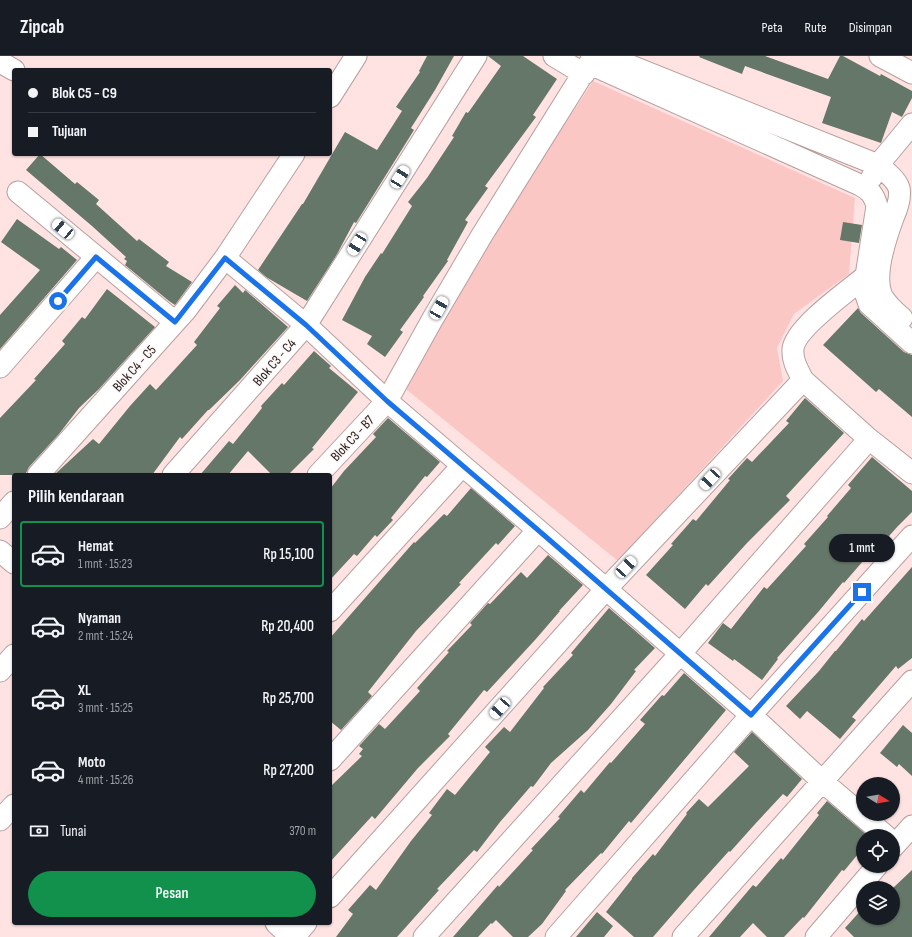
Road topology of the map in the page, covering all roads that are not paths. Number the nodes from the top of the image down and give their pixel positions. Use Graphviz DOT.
graph roads {
  1 [pos="356,56"];
  2 [pos="476,56"];
  3 [pos="554,56"];
  4 [pos="880,56"];
  5 [pos="0,62"];
  6 [pos="594,63"];
  7 [pos="12,69"];
  8 [pos="912,73"];
  9 [pos="332,94"];
  10 [pos="912,124"];
  11 [pos="293,156"];
  12 [pos="878,166"];
  13 [pos="905,191"];
  14 [pos="18,192"];
  15 [pos="870,193"];
  16 [pos="96,257"];
  17 [pos="225,258"];
  18 [pos="866,276"];
  19 [pos="175,322"];
  20 [pos="306,325"];
  21 [pos="912,326"];
  22 [pos="912,344"];
  23 [pos="0,367"];
  24 [pos="804,380"];
  25 [pos="387,401"];
  26 [pos="870,439"];
  27 [pos="462,466"];
  28 [pos="40,473"];
  29 [pos="175,473"];
  30 [pos="320,473"];
  31 [pos="912,473"];
  32 [pos="12,504"];
  33 [pos="0,518"];
  34 [pos="538,530"];
  35 [pos="912,536"];
  36 [pos="0,551"];
  37 [pos="12,561"];
  38 [pos="606,590"];
  39 [pos="332,609"];
  40 [pos="680,654"];
  41 [pos="12,657"];
  42 [pos="0,671"];
  43 [pos="912,681"];
  44 [pos="751,715"];
  45 [pos="332,758"];
  46 [pos="823,782"];
  47 [pos="12,807"];
  48 [pos="0,820"];
  49 [pos="912,826"];
  50 [pos="877,829"];
  51 [pos="900,836"];
  52 [pos="870,873"];
  53 [pos="332,894"];
  54 [pos="278,925"];
  55 [pos="304,925"];
  56 [pos="293,937"];
  57 [pos="424,937"];
  58 [pos="556,937"];
  59 [pos="683,937"];
  60 [pos="816,937"];
  1 -- 9 [label="street"];
  2 -- 20 [label="street, Blok C3 - C4"];
  3 -- 6 [label="street"];
  4 -- 8 [label="street"];
  5 -- 7 [label="street"];
  6 -- 12 [label="street"];
  6 -- 15 [label="street"];
  6 -- 25 [label="street, Blok C3 - B7"];
  10 -- 12 [label="street"];
  11 -- 17 [label="street, Blok C4 - C5"];
  12 -- 13 [label="street"];
  12 -- 15 [label="street"];
  13 -- 15 [label="street"];
  13 -- 21 [label="street"];
  14 -- 16 [label="street"];
  15 -- 18 [label="street"];
  16 -- 19 [label="street"];
  16 -- 23 [label="street"];
  17 -- 19 [label="street, Blok C4 - C5"];
  17 -- 20 [label="street"];
  18 -- 22 [label="street"];
  18 -- 24 [label="street"];
  19 -- 28 [label="street, Blok C4 - C5"];
  20 -- 25 [label="street"];
  20 -- 29 [label="street, Blok C3 - C4"];
  24 -- 26 [label="street"];
  24 -- 38 [label="street"];
  25 -- 27 [label="street"];
  25 -- 30 [label="street, Blok C3 - B7"];
  26 -- 31 [label="street"];
  26 -- 40 [label="street"];
  27 -- 34 [label="street"];
  27 -- 39 [label="street"];
  32 -- 33 [label="street"];
  34 -- 38 [label="street"];
  34 -- 45 [label="street"];
  35 -- 44 [label="street"];
  36 -- 37 [label="street"];
  38 -- 40 [label="street"];
  38 -- 53 [label="street"];
  40 -- 44 [label="street"];
  40 -- 57 [label="street"];
  41 -- 42 [label="street"];
  43 -- 46 [label="street"];
  44 -- 46 [label="street"];
  44 -- 58 [label="street"];
  46 -- 50 [label="street"];
  46 -- 59 [label="street"];
  47 -- 48 [label="street"];
  49 -- 51 [label="street"];
  52 -- 60 [label="street"];
  54 -- 56 [label="street"];
  55 -- 56 [label="street"];
}
